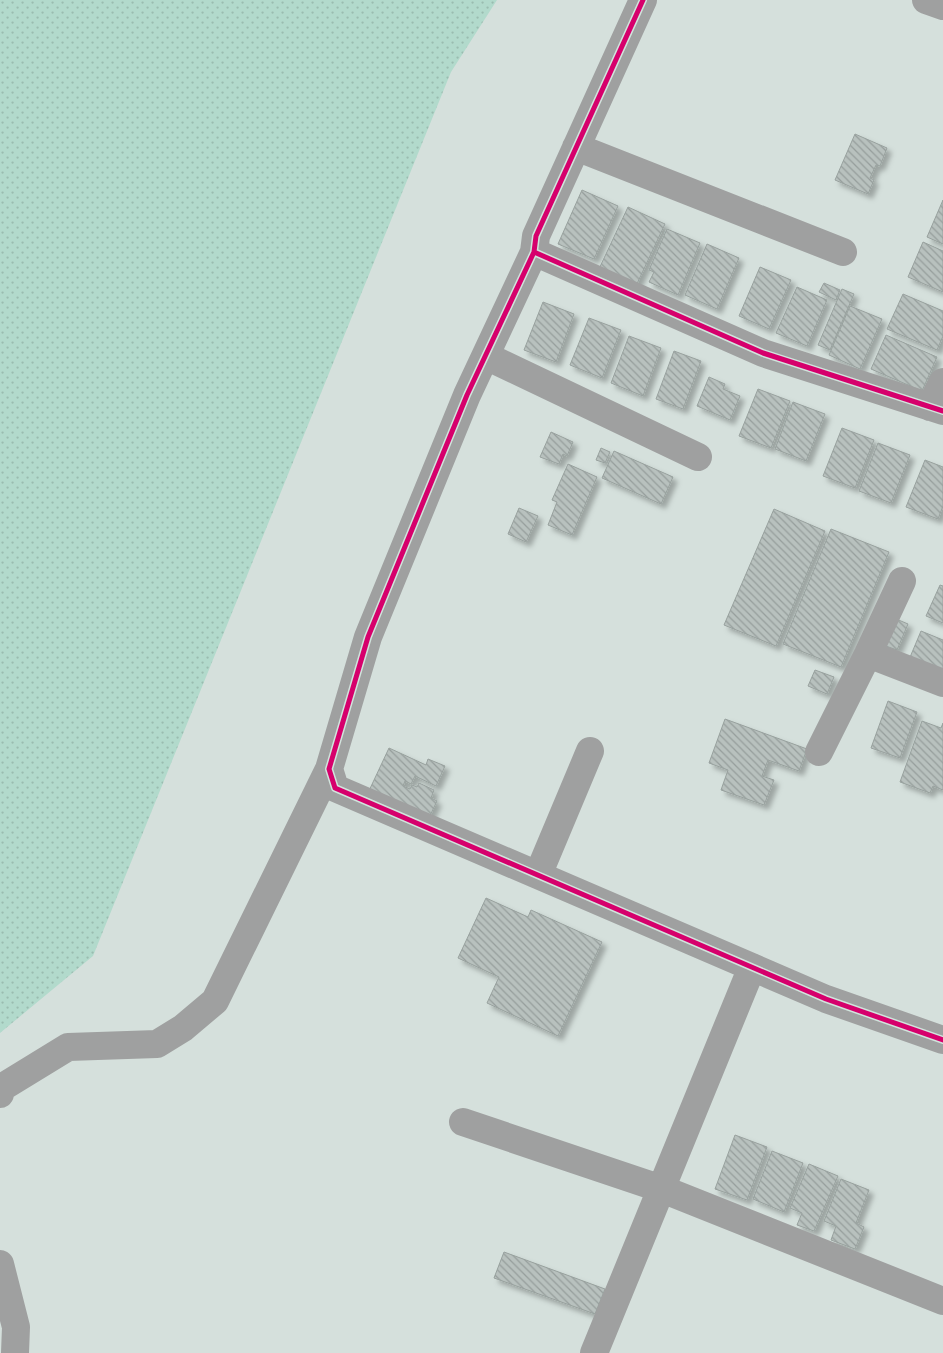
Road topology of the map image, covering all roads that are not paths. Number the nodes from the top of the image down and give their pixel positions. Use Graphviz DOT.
graph roads {
  1 [pos="643,0"];
  2 [pos="926,0"];
  3 [pos="943,6"];
  4 [pos="576,147"];
  5 [pos="534,252"];
  6 [pos="843,252"];
  7 [pos="486,356"];
  8 [pos="943,382"];
  9 [pos="937,409"];
  10 [pos="698,457"];
  11 [pos="902,582"];
  12 [pos="868,654"];
  13 [pos="943,683"];
  14 [pos="590,751"];
  15 [pos="819,752"];
  16 [pos="329,769"];
  17 [pos="538,875"];
  18 [pos="752,967"];
  19 [pos="943,1040"];
  20 [pos="0,1094"];
  21 [pos="463,1122"];
  22 [pos="662,1188"];
  23 [pos="0,1264"];
  24 [pos="943,1300"];
  25 [pos="15,1353"];
  26 [pos="594,1353"];
  1 -- 4 [label="street"];
  2 -- 3 [label="street"];
  4 -- 5 [label="street"];
  4 -- 6 [label="street"];
  5 -- 7 [label="street"];
  5 -- 9 [label="street"];
  7 -- 10 [label="street"];
  7 -- 16 [label="street"];
  8 -- 9 [label="street"];
  11 -- 12 [label="street"];
  12 -- 13 [label="street"];
  12 -- 15 [label="street"];
  14 -- 17 [label="street"];
  16 -- 17 [label="street"];
  16 -- 20 [label="street"];
  17 -- 18 [label="street"];
  18 -- 19 [label="street"];
  18 -- 22 [label="street"];
  21 -- 22 [label="street"];
  22 -- 24 [label="street"];
  22 -- 26 [label="street"];
  23 -- 25 [label="street"];
}
